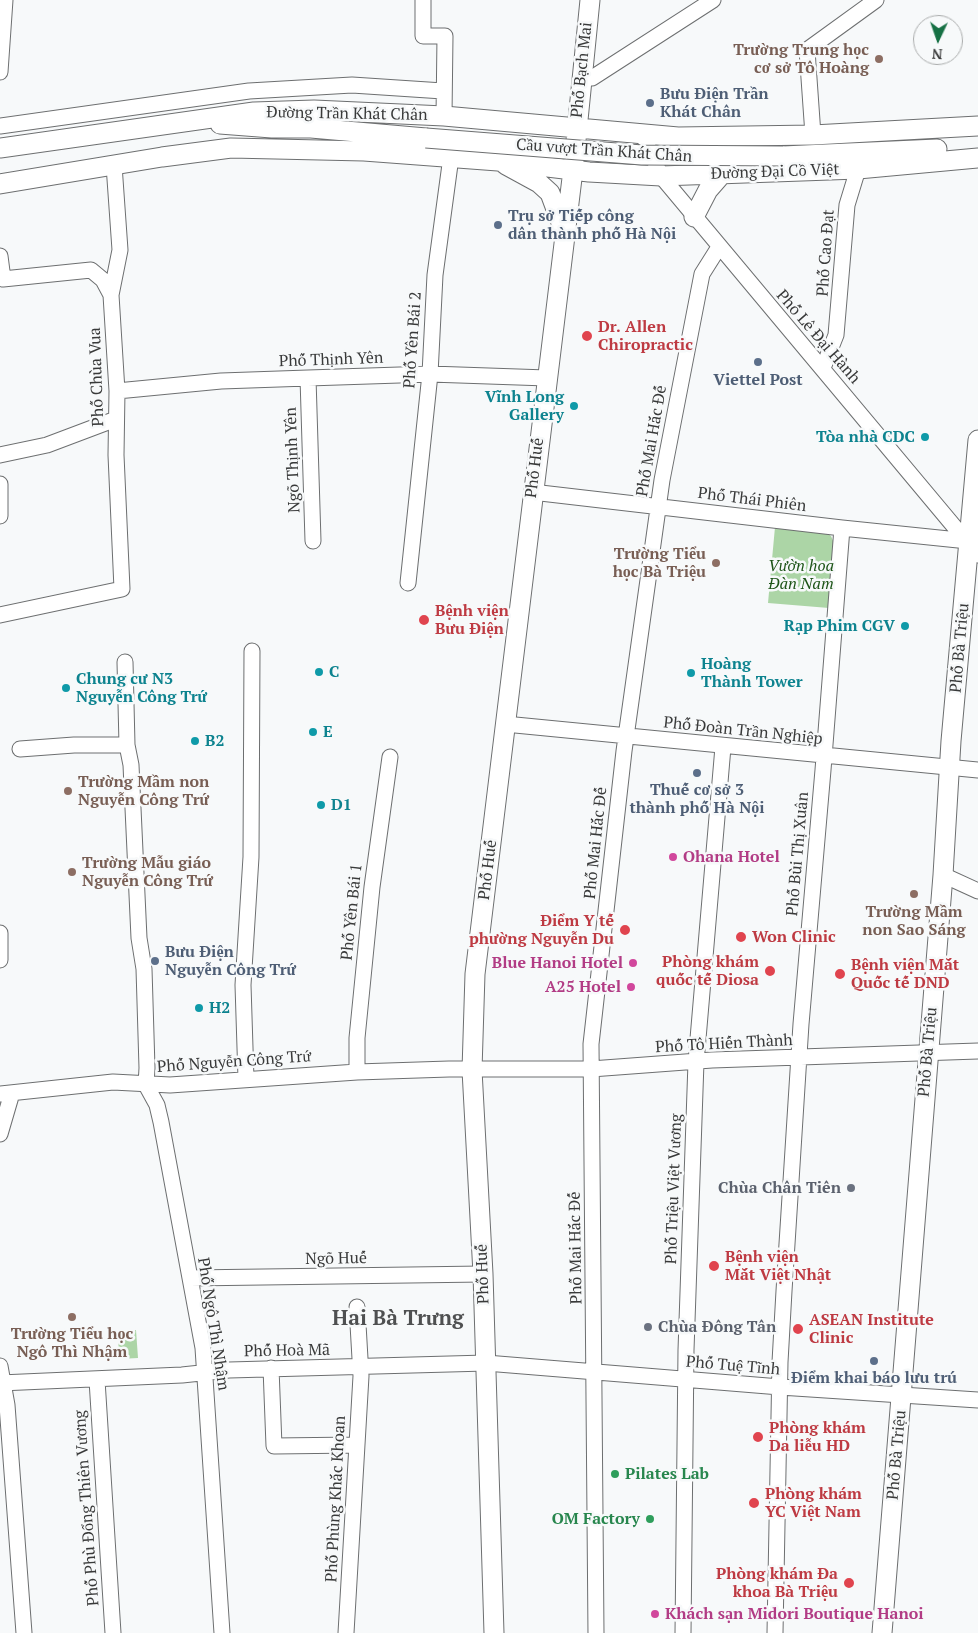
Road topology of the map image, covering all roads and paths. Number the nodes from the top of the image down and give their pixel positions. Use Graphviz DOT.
graph roads {
  1 [pos="6,0"];
  2 [pos="423,0"];
  3 [pos="590,0"];
  4 [pos="713,0"];
  5 [pos="876,0"];
  6 [pos="696,5"];
  7 [pos="0,72"];
  8 [pos="581,78"];
  9 [pos="443,91"];
  10 [pos="444,116"];
  11 [pos="473,119"];
  12 [pos="188,122"];
  13 [pos="0,126"];
  14 [pos="978,126"];
  15 [pos="955,128"];
  16 [pos="576,129"];
  17 [pos="366,134"];
  18 [pos="643,134"];
  19 [pos="813,135"];
  20 [pos="715,137"];
  21 [pos="978,146"];
  22 [pos="0,148"];
  23 [pos="230,148"];
  24 [pos="842,152"];
  25 [pos="451,158"];
  26 [pos="978,158"];
  27 [pos="498,161"];
  28 [pos="114,165"];
  29 [pos="858,169"];
  30 [pos="573,170"];
  31 [pos="722,174"];
  32 [pos="661,176"];
  33 [pos="0,184"];
  34 [pos="694,217"];
  35 [pos="565,232"];
  36 [pos="719,247"];
  37 [pos="0,256"];
  38 [pos="111,295"];
  39 [pos="823,368"];
  40 [pos="430,374"];
  41 [pos="308,378"];
  42 [pos="548,378"];
  43 [pos="117,391"];
  44 [pos="116,419"];
  45 [pos="978,440"];
  46 [pos="0,455"];
  47 [pos="0,484"];
  48 [pos="532,492"];
  49 [pos="658,505"];
  50 [pos="0,516"];
  51 [pos="842,528"];
  52 [pos="313,541"];
  53 [pos="973,548"];
  54 [pos="408,583"];
  55 [pos="971,594"];
  56 [pos="0,615"];
  57 [pos="252,651"];
  58 [pos="125,662"];
  59 [pos="505,724"];
  60 [pos="627,736"];
  61 [pos="127,745"];
  62 [pos="723,746"];
  63 [pos="20,749"];
  64 [pos="824,756"];
  65 [pos="390,757"];
  66 [pos="950,767"];
  67 [pos="978,770"];
  68 [pos="943,875"];
  69 [pos="978,891"];
  70 [pos="0,933"];
  71 [pos="0,960"];
  72 [pos="978,1051"];
  73 [pos="928,1053"];
  74 [pos="799,1058"];
  75 [pos="696,1062"];
  76 [pos="591,1069"];
  77 [pos="472,1070"];
  78 [pos="356,1072"];
  79 [pos="246,1079"];
  80 [pos="146,1085"];
  81 [pos="6,1093"];
  82 [pos="0,1134"];
  83 [pos="483,1274"];
  84 [pos="190,1278"];
  85 [pos="357,1307"];
  86 [pos="486,1363"];
  87 [pos="0,1366"];
  88 [pos="360,1366"];
  89 [pos="271,1368"];
  90 [pos="205,1372"];
  91 [pos="594,1372"];
  92 [pos="686,1379"];
  93 [pos="97,1380"];
  94 [pos="2,1383"];
  95 [pos="780,1387"];
  96 [pos="902,1395"];
  97 [pos="978,1400"];
  98 [pos="357,1445"];
  99 [pos="24,1633"];
  100 [pos="113,1633"];
  101 [pos="222,1633"];
  102 [pos="346,1633"];
  103 [pos="494,1633"];
  104 [pos="596,1633"];
  105 [pos="683,1633"];
  106 [pos="775,1633"];
  107 [pos="882,1633"];
  1 -- 7 [label="street"];
  2 -- 9 [label="street"];
  3 -- 8 [label="main road, Phố Bạch Mai"];
  4 -- 6 [label="street"];
  5 -- 19 [label="street"];
  6 -- 8 [label="street"];
  8 -- 16 [label="main road, Phố Bạch Mai"];
  9 -- 10 [label="street"];
  9 -- 13 [label="street, Đường Trần Khát Chân"];
  10 -- 11 [label="main road, Đường Trần Khát Chân"];
  10 -- 12 [label="main road, Đường Trần Khát Chân"];
  11 -- 16 [label="main road, Đường Trần Khát Chân"];
  11 -- 25 [label="main road"];
  12 -- 17 [label="main road, Cầu vượt Trần Khát Chân"];
  12 -- 22 [label="main road, Đường Trần Khát Chân"];
  14 -- 15 [label="main road"];
  15 -- 19 [label="main road"];
  15 -- 24 [label="main road, Cầu vượt Trần Khát Chân"];
  16 -- 18 [label="main road"];
  16 -- 30 [label="main road, Phố Bạch Mai"];
  17 -- 23 [label="main road, Cầu vượt Trần Khát Chân"];
  17 -- 24 [label="main road, Cầu vượt Trần Khát Chân, bridge"];
  18 -- 20 [label="main road"];
  18 -- 32 [label="street, Phố Lê Đại Hành"];
  19 -- 20 [label="main road"];
  20 -- 31 [label="main road"];
  21 -- 24 [label="main road, Cầu vượt Trần Khát Chân"];
  23 -- 25 [label="main road"];
  23 -- 28 [label="main road"];
  25 -- 27 [label="main road"];
  25 -- 40 [label="street, Phố Yên Bái 2"];
  26 -- 29 [label="main road, Đường Đại Cồ Việt"];
  27 -- 30 [label="main road"];
  27 -- 35 [label="main road"];
  28 -- 33 [label="main road"];
  28 -- 38 [label="street, Phố Chùa Vua"];
  29 -- 31 [label="main road, Đường Đại Cồ Việt"];
  29 -- 39 [label="street, Phố Cao Đạt"];
  30 -- 32 [label="main road, Đường Đại Cồ Việt"];
  30 -- 35 [label="main road, Phố Huế"];
  31 -- 32 [label="main road, Đường Đại Cồ Việt"];
  31 -- 34 [label="main road"];
  32 -- 34 [label="street, Phố Lê Đại Hành"];
  34 -- 36 [label="street, Phố Lê Đại Hành"];
  35 -- 42 [label="main road, Phố Huế"];
  36 -- 39 [label="street, Phố Lê Đại Hành"];
  36 -- 49 [label="street, Phố Mai Hắc Đế"];
  37 -- 38 [label="street"];
  38 -- 43 [label="street, Phố Chùa Vua"];
  39 -- 53 [label="street, Phố Lê Đại Hành"];
  40 -- 41 [label="street, Phố Thịnh Yên"];
  40 -- 42 [label="street, Phố Thịnh Yên"];
  40 -- 54 [label="street, Phố Yên Bái 2"];
  41 -- 43 [label="street, Phố Thịnh Yên"];
  41 -- 52 [label="street, Ngõ Thịnh Yên"];
  42 -- 48 [label="main road, Phố Huế"];
  43 -- 44 [label="street, Phố Chùa Vua"];
  44 -- 46 [label="street"];
  44 -- 56 [label="street, Phố Chùa Vua"];
  45 -- 53 [label="main road, Phố Bà Triệu"];
  47 -- 50 [label="street"];
  48 -- 49 [label="street, Phố Thái Phiên"];
  48 -- 59 [label="main road, Phố Huế"];
  49 -- 51 [label="street, Phố Thái Phiên"];
  49 -- 60 [label="street, Phố Mai Hắc Đế"];
  51 -- 53 [label="street, Phố Thái Phiên"];
  51 -- 64 [label="street, Phố Bùi Thị Xuân"];
  53 -- 55 [label="main road, Phố Bà Triệu"];
  55 -- 66 [label="main road, Phố Bà Triệu"];
  57 -- 79 [label="street"];
  58 -- 61 [label="street"];
  59 -- 60 [label="street, Phố Đoàn Trần Nghiệp"];
  59 -- 77 [label="main road, Phố Huế"];
  60 -- 62 [label="street, Phố Đoàn Trần Nghiệp"];
  60 -- 76 [label="street, Phố Mai Hắc Đế"];
  61 -- 63 [label="street"];
  61 -- 80 [label="street"];
  62 -- 64 [label="street, Phố Đoàn Trần Nghiệp"];
  62 -- 75 [label="street, Phố Triệu Việt Vương"];
  64 -- 66 [label="street, Phố Đoàn Trần Nghiệp"];
  64 -- 74 [label="street, Phố Bùi Thị Xuân"];
  65 -- 78 [label="street, Phố Yên Bái 1"];
  66 -- 67 [label="street, Phố Đoàn Trần Nghiệp"];
  66 -- 68 [label="main road, Phố Bà Triệu"];
  68 -- 69 [label="street"];
  68 -- 73 [label="main road, Phố Bà Triệu"];
  70 -- 71 [label="street"];
  72 -- 73 [label="street, Phố Tô Hiến Thành"];
  73 -- 74 [label="street, Phố Tô Hiến Thành"];
  73 -- 96 [label="main road, Phố Bà Triệu"];
  74 -- 75 [label="street, Phố Tô Hiến Thành"];
  74 -- 95 [label="street, Phố Bùi Thị Xuân"];
  75 -- 76 [label="street, Phố Tô Hiến Thành"];
  75 -- 92 [label="street, Phố Triệu Việt Vương"];
  76 -- 77 [label="street, Phố Tô Hiến Thành"];
  76 -- 91 [label="street, Phố Mai Hắc Đế"];
  77 -- 78 [label="street, Phố Nguyễn Công Trứ"];
  77 -- 83 [label="main road, Phố Huế"];
  78 -- 79 [label="street, Phố Nguyễn Công Trứ"];
  79 -- 80 [label="street, Phố Nguyễn Công Trứ"];
  80 -- 81 [label="street, Phố Nguyễn Công Trứ"];
  80 -- 84 [label="street, Phố Ngô Thì Nhậm"];
  81 -- 82 [label="street"];
  83 -- 84 [label="street, Ngõ Huế"];
  83 -- 86 [label="main road, Phố Huế"];
  84 -- 90 [label="street, Phố Ngô Thì Nhậm"];
  85 -- 88 [label="street, Phố Phùng Khắc Khoan"];
  86 -- 88 [label="street, Phố Hoà Mã"];
  86 -- 91 [label="street, Phố Tuệ Tĩnh"];
  86 -- 103 [label="main road, Phố Huế"];
  87 -- 94 [label="street"];
  88 -- 89 [label="street, Phố Hoà Mã"];
  88 -- 98 [label="street, Phố Phùng Khắc Khoan"];
  89 -- 90 [label="street, Phố Hoà Mã"];
  89 -- 98 [label="street"];
  90 -- 93 [label="street, Phố Hoà Mã"];
  90 -- 101 [label="street, Phố Ngô Thì Nhậm"];
  91 -- 92 [label="street, Phố Tuệ Tĩnh"];
  91 -- 104 [label="street, Phố Mai Hắc Đế"];
  92 -- 95 [label="street, Phố Tuệ Tĩnh"];
  92 -- 105 [label="street, Phố Triệu Việt Vương"];
  93 -- 94 [label="street, Phố Hoà Mã"];
  93 -- 100 [label="street, Phố Phù Đổng Thiên Vương"];
  94 -- 99 [label="street"];
  95 -- 96 [label="street, Phố Tuệ Tĩnh"];
  95 -- 106 [label="street, Phố Bùi Thị Xuân"];
  96 -- 97 [label="street, Phố Tuệ Tĩnh"];
  96 -- 107 [label="main road, Phố Bà Triệu"];
  98 -- 102 [label="street, Phố Phùng Khắc Khoan"];
}
